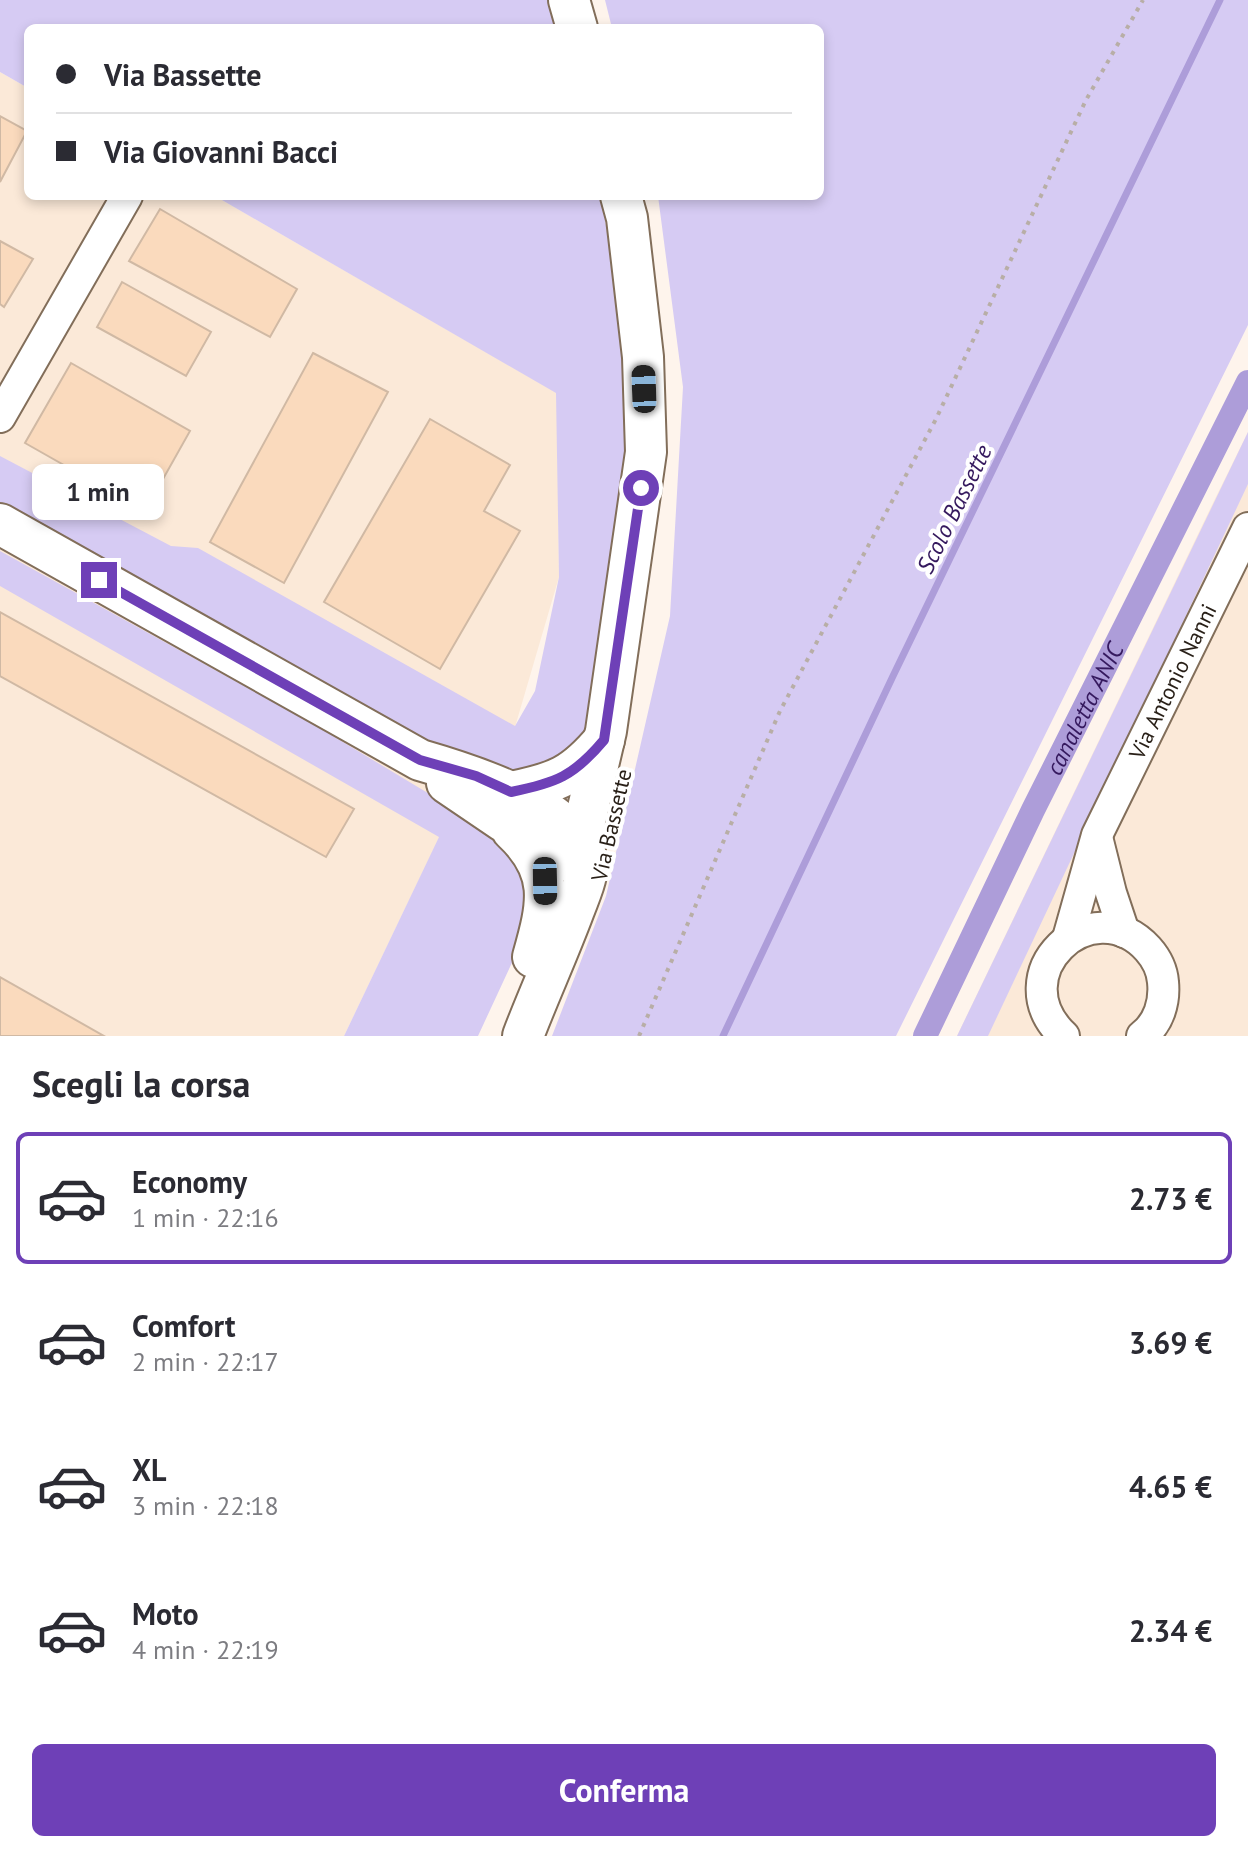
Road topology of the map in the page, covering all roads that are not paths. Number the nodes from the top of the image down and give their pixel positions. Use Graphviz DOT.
graph roads {
  1 [pos="569,0"];
  2 [pos="576,24"];
  3 [pos="125,200"];
  4 [pos="622,200"];
  5 [pos="0,417"];
  6 [pos="646,452"];
  7 [pos="0,524"];
  8 [pos="1248,528"];
  9 [pos="648,603"];
  10 [pos="604,740"];
  11 [pos="507,807"];
  12 [pos="1097,835"];
  13 [pos="578,852"];
  14 [pos="1124,932"];
  15 [pos="1068,938"];
  16 [pos="530,969"];
  17 [pos="500,1036"];
  18 [pos="523,1036"];
  19 [pos="536,1036"];
  20 [pos="1064,1036"];
  21 [pos="1142,1036"];
  1 -- 2 [label="main road"];
  3 -- 5 [label="street"];
  4 -- 6 [label="main road, Via Bassette"];
  6 -- 9 [label="main road, Via Bassette"];
  6 -- 10 [label="main road, Via Bassette"];
  7 -- 11 [label="main road"];
  8 -- 12 [label="street, Via Antonio Nanni"];
  9 -- 13 [label="main road, Via Bassette"];
  9 -- 19 [label="main road, Via Bassette"];
  10 -- 11 [label="main road"];
  10 -- 13 [label="main road, Via Bassette"];
  11 -- 13 [label="main road"];
  11 -- 16 [label="main road"];
  12 -- 14 [label="street"];
  12 -- 15 [label="street, Via Antonio Nanni"];
  13 -- 16 [label="main road, Via Bassette"];
  13 -- 18 [label="main road, Via Bassette"];
  14 -- 15 [label="street"];
  14 -- 21 [label="street"];
  15 -- 20 [label="street, Via Antonio Nanni"];
  16 -- 17 [label="main road, Via Bassette"];
}
